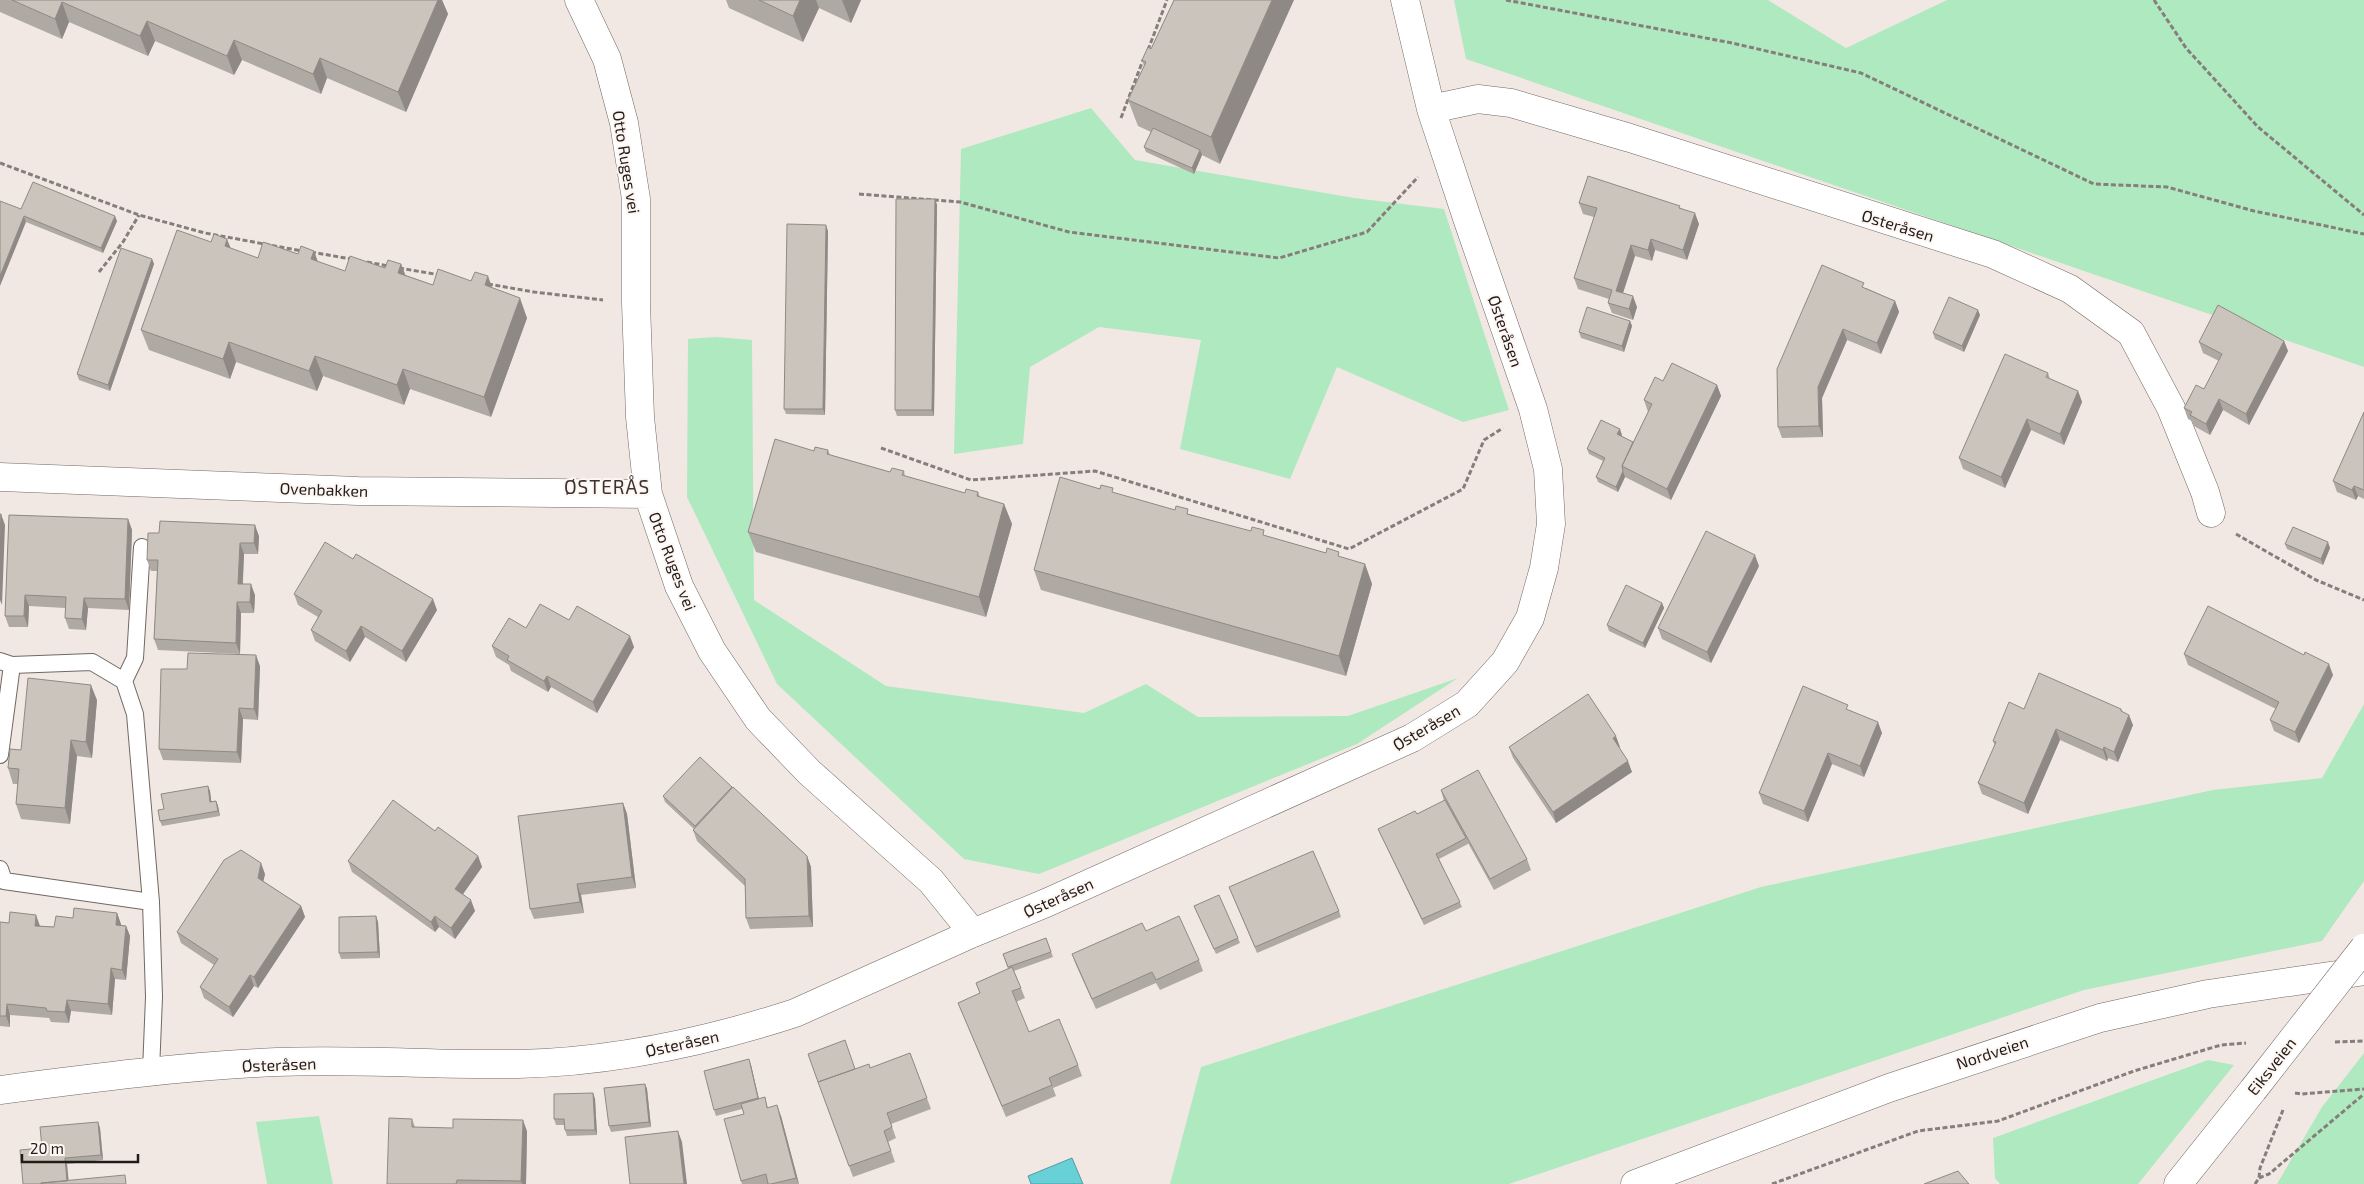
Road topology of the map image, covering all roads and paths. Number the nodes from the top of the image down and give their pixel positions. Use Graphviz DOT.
graph roads {
  1 [pos="579,0"];
  2 [pos="1167,0"];
  3 [pos="1405,0"];
  4 [pos="1506,0"];
  5 [pos="2154,0"];
  6 [pos="1432,108"];
  7 [pos="1121,118"];
  8 [pos="1446,152"];
  9 [pos="0,163"];
  10 [pos="860,194"];
  11 [pos="139,215"];
  12 [pos="2364,215"];
  13 [pos="2364,234"];
  14 [pos="99,272"];
  15 [pos="447,277"];
  16 [pos="486,284"];
  17 [pos="636,303"];
  18 [pos="1533,409"];
  19 [pos="881,448"];
  20 [pos="0,477"];
  21 [pos="648,494"];
  22 [pos="2208,502"];
  23 [pos="142,547"];
  24 [pos="2364,600"];
  25 [pos="6,663"];
  26 [pos="124,681"];
  27 [pos="0,755"];
  28 [pos="1,879"];
  29 [pos="151,902"];
  30 [pos="973,933"];
  31 [pos="2364,948"];
  32 [pos="2364,971"];
  33 [pos="2325,1042"];
  34 [pos="2364,1042"];
  35 [pos="2248,1043"];
  36 [pos="151,1071"];
  37 [pos="2293,1087"];
  38 [pos="2364,1089"];
  39 [pos="0,1090"];
  40 [pos="2364,1094"];
  41 [pos="2284,1106"];
  42 [pos="2259,1178"];
  43 [pos="1635,1184"];
  44 [pos="1772,1184"];
  45 [pos="2178,1184"];
  46 [pos="2255,1184"];
  1 -- 17 [label="street, Otto Ruges vei"];
  2 -- 7 [label="path"];
  3 -- 6 [label="street, Østeråsen"];
  4 -- 13 [label="path"];
  5 -- 12 [label="path"];
  6 -- 8 [label="street, Østeråsen"];
  6 -- 22 [label="street, Østeråsen"];
  8 -- 10 [label="path"];
  8 -- 18 [label="street, Østeråsen"];
  9 -- 11 [label="path"];
  11 -- 14 [label="path"];
  11 -- 15 [label="path"];
  16 -- 17 [label="path"];
  17 -- 21 [label="street, Otto Ruges vei"];
  18 -- 19 [label="path"];
  18 -- 30 [label="street, Østeråsen"];
  20 -- 21 [label="street, Ovenbakken"];
  21 -- 30 [label="street, Otto Ruges vei"];
  22 -- 24 [label="path"];
  23 -- 26 [label="lane"];
  25 -- 26 [label="lane"];
  25 -- 27 [label="lane"];
  26 -- 29 [label="lane"];
  28 -- 29 [label="lane"];
  29 -- 36 [label="lane"];
  30 -- 36 [label="street, Østeråsen"];
  31 -- 45 [label="street, Eiksveien, bridge"];
  32 -- 43 [label="street, Nordveien"];
  33 -- 34 [label="path"];
  35 -- 44 [label="path"];
  36 -- 39 [label="street, Østeråsen"];
  37 -- 38 [label="path"];
  40 -- 42 [label="path"];
  41 -- 42 [label="path"];
  42 -- 46 [label="path"];
}
